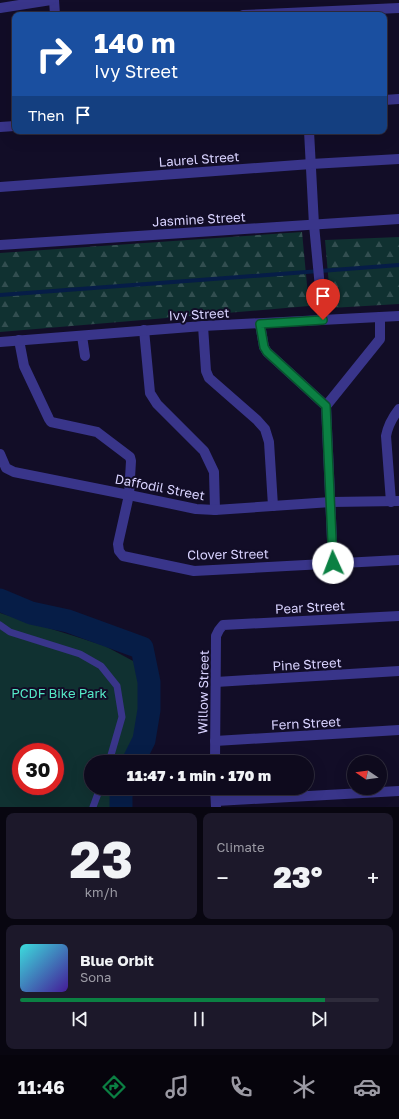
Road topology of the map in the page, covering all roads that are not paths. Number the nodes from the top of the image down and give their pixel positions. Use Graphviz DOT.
graph roads {
  1 [pos="51,0"];
  2 [pos="54,0"];
  3 [pos="0,8"];
  4 [pos="399,8"];
  5 [pos="55,12"];
  6 [pos="310,12"];
  7 [pos="399,99"];
  8 [pos="387,100"];
  9 [pos="12,126"];
  10 [pos="0,127"];
  11 [pos="309,134"];
  12 [pos="399,159"];
  13 [pos="311,164"];
  14 [pos="0,187"];
  15 [pos="399,219"];
  16 [pos="314,225"];
  17 [pos="0,245"];
  18 [pos="399,316"];
  19 [pos="380,317"];
  20 [pos="323,320"];
  21 [pos="260,324"];
  22 [pos="202,326"];
  23 [pos="144,330"];
  24 [pos="82,336"];
  25 [pos="19,340"];
  26 [pos="0,342"];
  27 [pos="85,356"];
  28 [pos="326,406"];
  29 [pos="399,409"];
  30 [pos="0,454"];
  31 [pos="129,495"];
  32 [pos="395,501"];
  33 [pos="331,502"];
  34 [pos="273,506"];
  35 [pos="215,510"];
  36 [pos="399,560"];
  37 [pos="333,563"];
  38 [pos="399,616"];
  39 [pos="0,625"];
  40 [pos="223,625"];
  41 [pos="399,671"];
  42 [pos="216,682"];
  43 [pos="399,730"];
  44 [pos="215,741"];
  45 [pos="111,755"];
  46 [pos="215,755"];
  47 [pos="399,791"];
  48 [pos="97,795"];
  49 [pos="216,804"];
  50 [pos="93,807"];
  1 -- 3 [label="street"];
  2 -- 5 [label="street"];
  4 -- 6 [label="street"];
  7 -- 8 [label="street"];
  9 -- 10 [label="street"];
  11 -- 13 [label="street"];
  12 -- 13 [label="street, Laurel Street"];
  13 -- 14 [label="street, Laurel Street"];
  13 -- 16 [label="street"];
  15 -- 16 [label="street, Jasmine Street"];
  16 -- 17 [label="street, Jasmine Street"];
  16 -- 20 [label="street"];
  18 -- 19 [label="street, Ivy Street"];
  19 -- 20 [label="street, Ivy Street"];
  19 -- 28 [label="street"];
  20 -- 21 [label="street, Ivy Street"];
  21 -- 22 [label="street, Ivy Street"];
  21 -- 28 [label="street"];
  22 -- 23 [label="street, Ivy Street"];
  22 -- 34 [label="street"];
  23 -- 24 [label="street, Ivy Street"];
  23 -- 35 [label="street"];
  24 -- 25 [label="street, Ivy Street"];
  24 -- 27 [label="street"];
  25 -- 26 [label="street, Ivy Street"];
  25 -- 31 [label="street, Clover Street"];
  28 -- 33 [label="street"];
  29 -- 32 [label="street"];
  30 -- 31 [label="street, Daffodil Street"];
  31 -- 35 [label="street, Daffodil Street"];
  31 -- 37 [label="street, Clover Street"];
  32 -- 33 [label="street, Daffodil Street"];
  33 -- 34 [label="street, Daffodil Street"];
  33 -- 37 [label="street"];
  34 -- 35 [label="street, Daffodil Street"];
  36 -- 37 [label="street, Clover Street"];
  38 -- 40 [label="street, Pear Street"];
  39 -- 45 [label="lane"];
  40 -- 42 [label="street, Willow Street"];
  41 -- 42 [label="street, Pine Street"];
  42 -- 44 [label="street, Willow Street"];
  43 -- 44 [label="street, Fern Street"];
  44 -- 46 [label="street, Willow Street"];
  47 -- 49 [label="street"];
  48 -- 50 [label="lane"];
}
